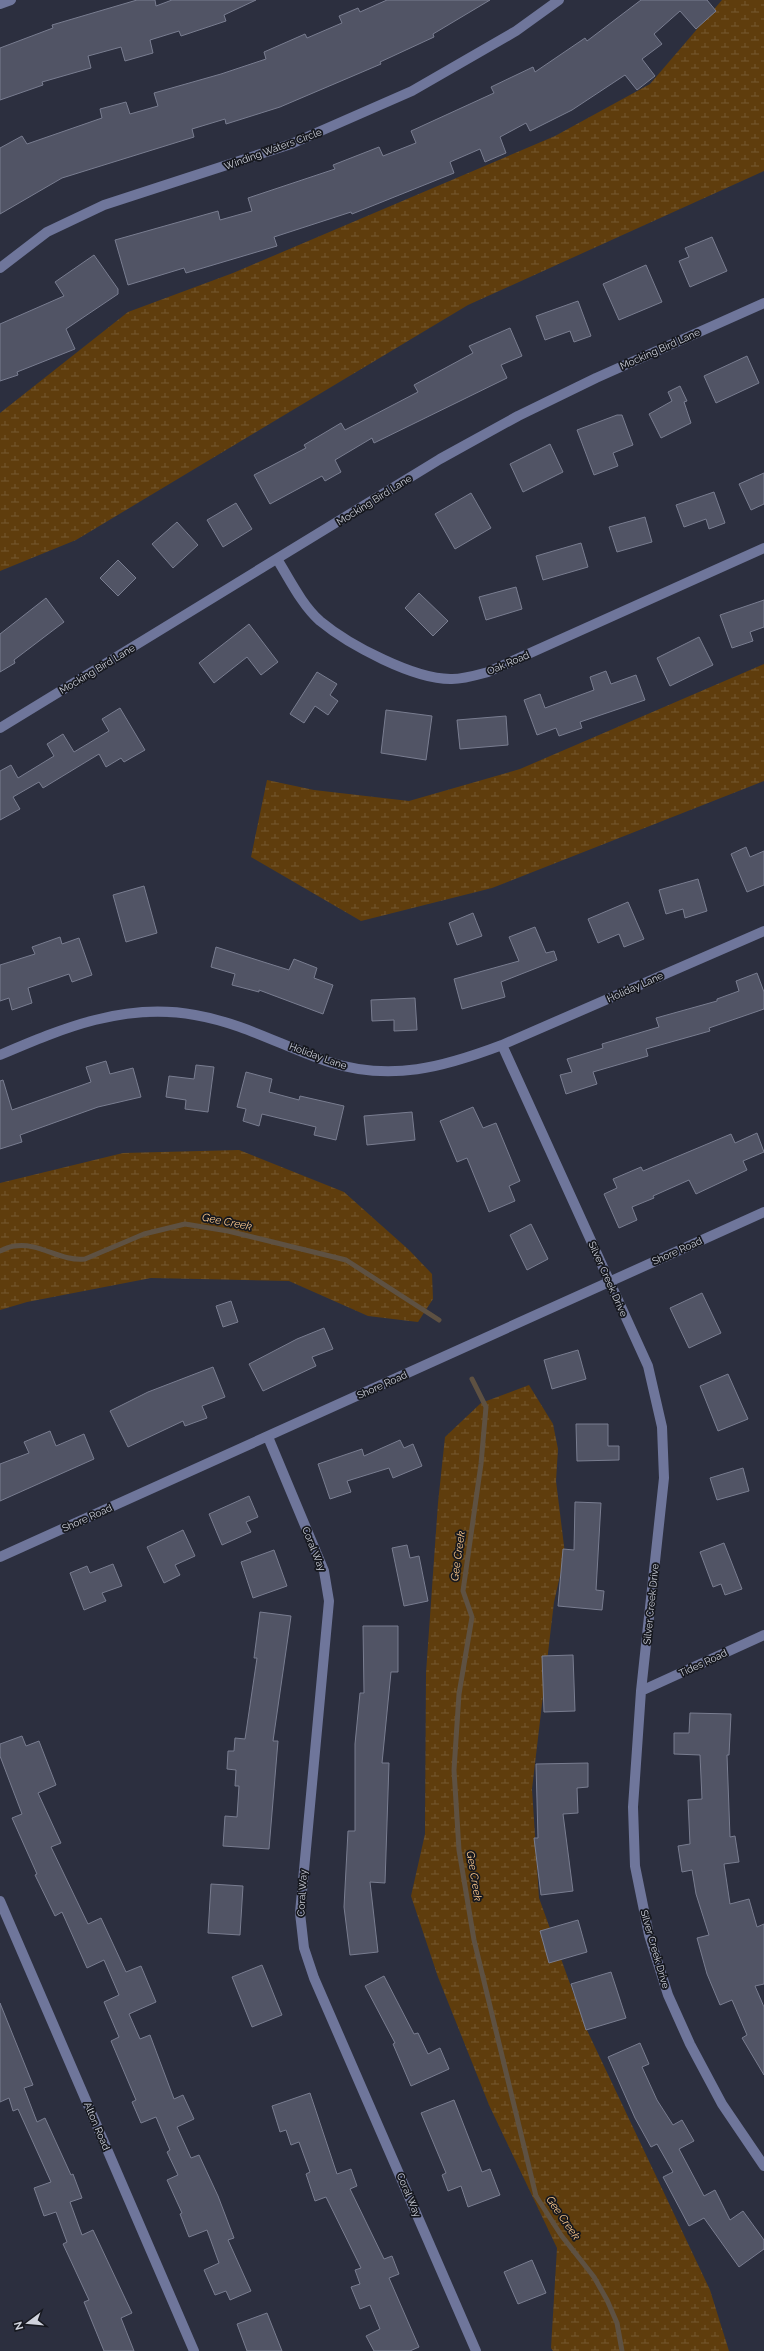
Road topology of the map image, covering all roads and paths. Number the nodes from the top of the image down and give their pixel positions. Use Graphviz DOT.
graph roads {
  1 [pos="11,0"];
  2 [pos="559,0"];
  3 [pos="0,4"];
  4 [pos="0,268"];
  5 [pos="764,303"];
  6 [pos="764,548"];
  7 [pos="277,560"];
  8 [pos="0,728"];
  9 [pos="764,931"];
  10 [pos="502,1045"];
  11 [pos="0,1055"];
  12 [pos="764,1212"];
  13 [pos="610,1282"];
  14 [pos="268,1436"];
  15 [pos="0,1557"];
  16 [pos="764,1635"];
  17 [pos="642,1691"];
  18 [pos="0,1901"];
  19 [pos="764,2166"];
  20 [pos="194,2351"];
  21 [pos="476,2351"];
  1 -- 3 [label="street"];
  2 -- 4 [label="street, Winding Waters Circle"];
  5 -- 7 [label="street, Mocking Bird Lane"];
  6 -- 7 [label="street, Oak Road"];
  7 -- 8 [label="street, Mocking Bird Lane"];
  9 -- 10 [label="street, Holiday Lane"];
  10 -- 11 [label="street, Holiday Lane"];
  10 -- 13 [label="street, Silver Creek Drive"];
  12 -- 13 [label="street, Shore Road"];
  13 -- 14 [label="street, Shore Road"];
  13 -- 17 [label="street, Silver Creek Drive"];
  14 -- 15 [label="street, Shore Road"];
  14 -- 21 [label="street, Coral Way"];
  16 -- 17 [label="street, Tides Road"];
  17 -- 19 [label="street, Silver Creek Drive"];
  18 -- 20 [label="street, Alton Road"];
}
